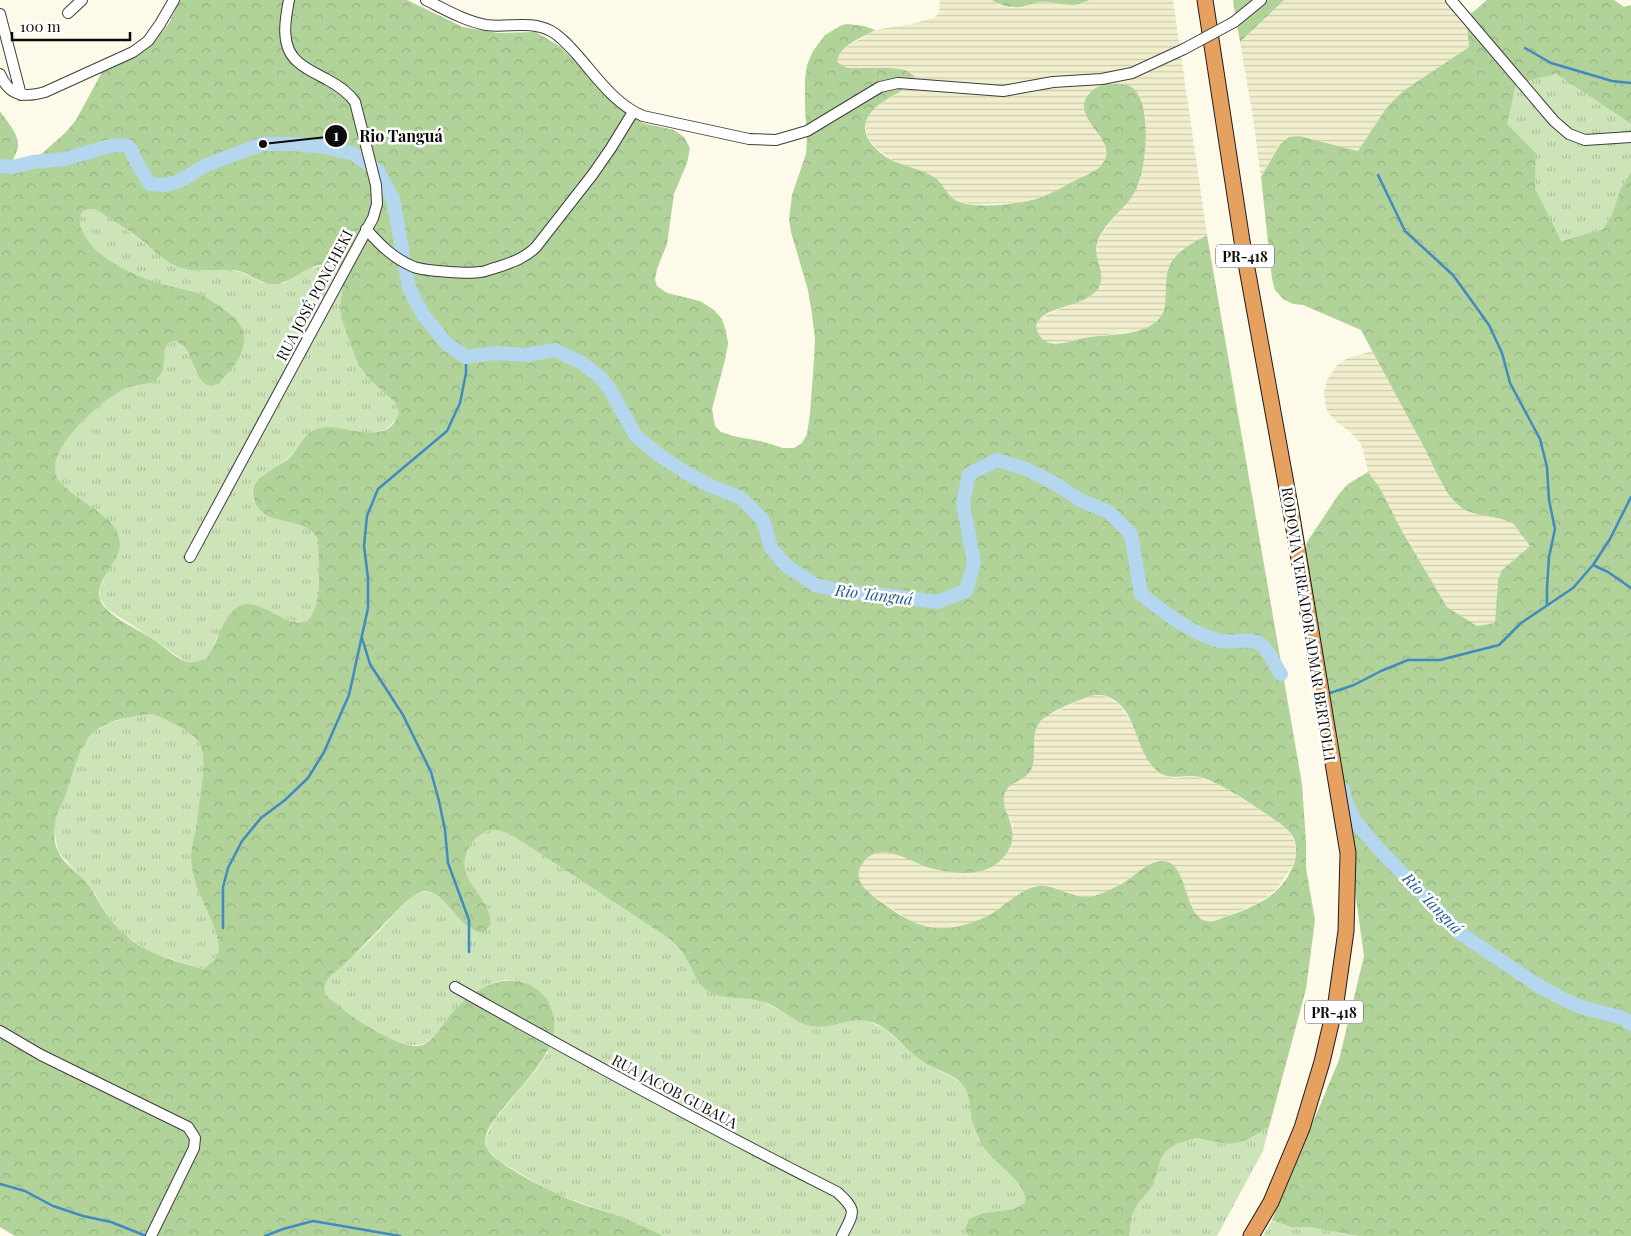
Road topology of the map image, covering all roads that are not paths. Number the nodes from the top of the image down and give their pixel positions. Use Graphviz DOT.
graph roads {
  1 [pos="66,0"];
  2 [pos="82,0"];
  3 [pos="174,0"];
  4 [pos="290,0"];
  5 [pos="426,0"];
  6 [pos="1205,0"];
  7 [pos="1261,0"];
  8 [pos="1451,0"];
  9 [pos="0,14"];
  10 [pos="0,74"];
  11 [pos="21,95"];
  12 [pos="633,112"];
  13 [pos="1631,137"];
  14 [pos="366,229"];
  15 [pos="190,557"];
  16 [pos="454,987"];
  17 [pos="0,1031"];
  18 [pos="151,1236"];
  19 [pos="842,1236"];
  20 [pos="1251,1236"];
  1 -- 2 [label="street"];
  3 -- 11 [label="street"];
  4 -- 14 [label="street"];
  5 -- 12 [label="street"];
  6 -- 20 [label="highway, RODOVIA VEREADOR ADMAR BERTOLLI / PR-418"];
  7 -- 12 [label="street, bridge"];
  8 -- 13 [label="street"];
  9 -- 11 [label="street"];
  10 -- 11 [label="street"];
  12 -- 14 [label="street, RUA JOSÉ PONCHEKI"];
  14 -- 15 [label="street, RUA JOSÉ PONCHEKI"];
  16 -- 19 [label="street, RUA JACOB GUBAUA"];
  17 -- 18 [label="street"];
}
